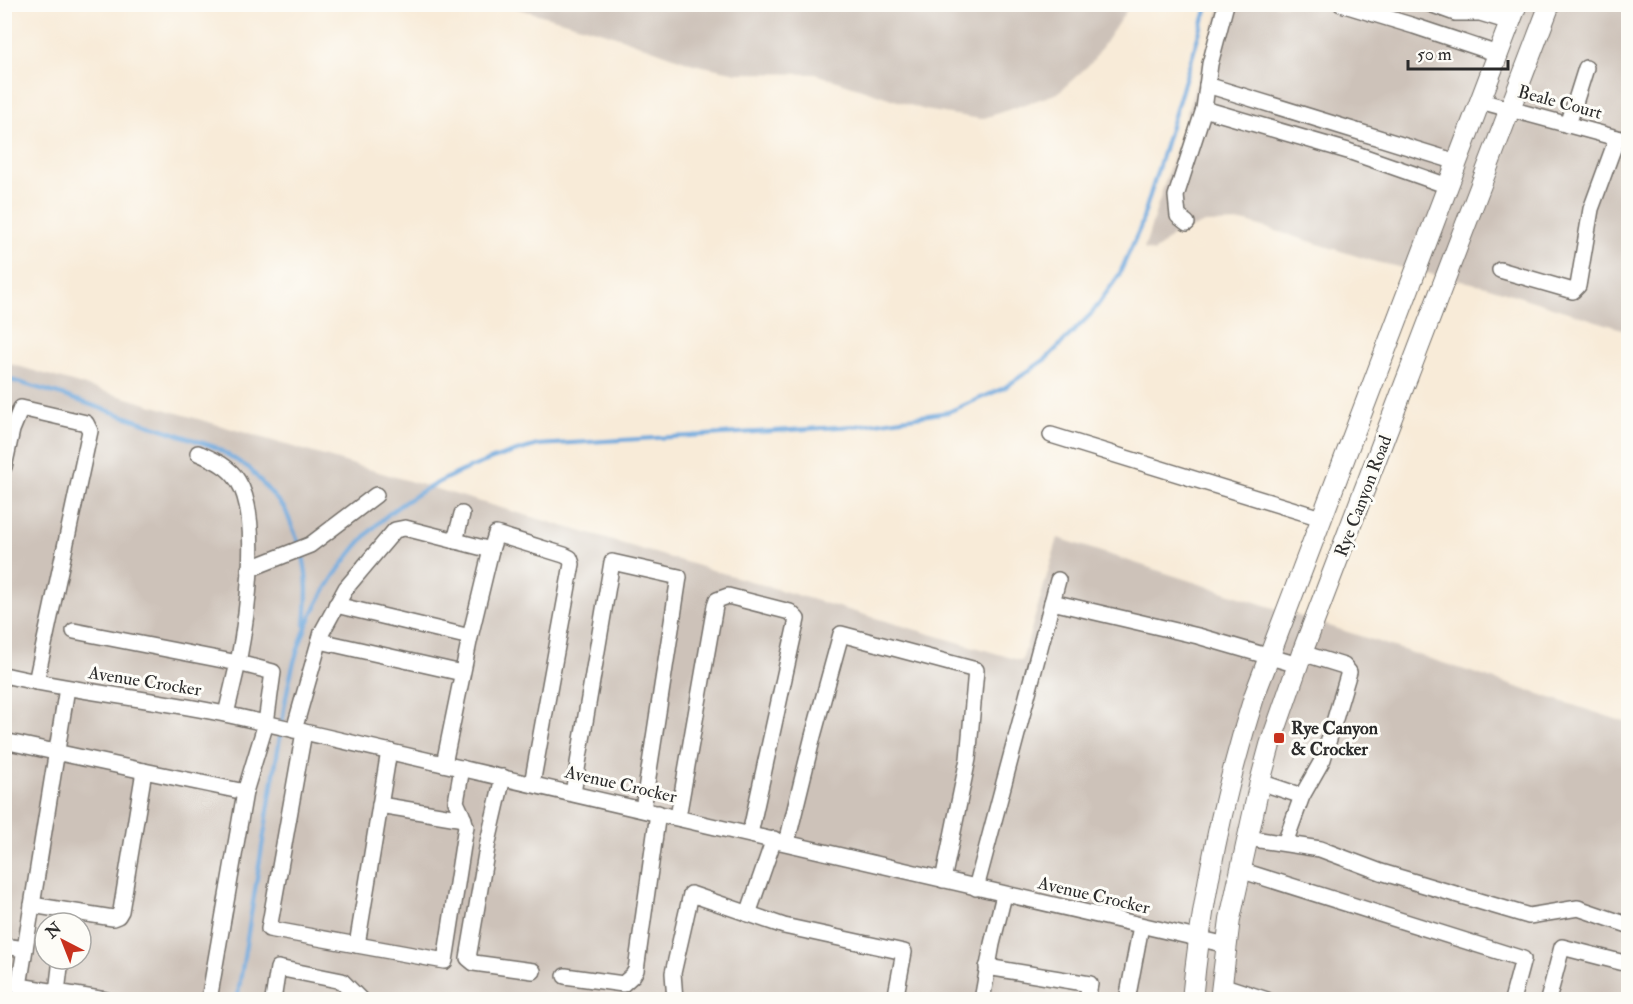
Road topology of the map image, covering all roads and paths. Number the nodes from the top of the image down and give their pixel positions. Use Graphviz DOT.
graph roads {
  1 [pos="1226,4"];
  2 [pos="1341,4"];
  3 [pos="1430,4"];
  4 [pos="1550,4"];
  5 [pos="1481,9"];
  6 [pos="1514,13"];
  7 [pos="1498,54"];
  8 [pos="1586,68"];
  9 [pos="1207,85"];
  10 [pos="1480,101"];
  11 [pos="1509,109"];
  12 [pos="1204,110"];
  13 [pos="1568,125"];
  14 [pos="1623,140"];
  15 [pos="1457,162"];
  16 [pos="1448,186"];
  17 [pos="1187,223"];
  18 [pos="1500,270"];
  19 [pos="1051,435"];
  20 [pos="198,453"];
  21 [pos="4,467"];
  22 [pos="376,495"];
  23 [pos="462,514"];
  24 [pos="1321,518"];
  25 [pos="455,541"];
  26 [pos="491,550"];
  27 [pos="249,569"];
  28 [pos="1058,580"];
  29 [pos="1052,602"];
  30 [pos="336,605"];
  31 [pos="74,631"];
  32 [pos="470,637"];
  33 [pos="320,641"];
  34 [pos="1269,655"];
  35 [pos="1300,659"];
  36 [pos="238,663"];
  37 [pos="462,673"];
  38 [pos="4,675"];
  39 [pos="36,682"];
  40 [pos="67,688"];
  41 [pos="226,714"];
  42 [pos="266,723"];
  43 [pos="299,731"];
  44 [pos="4,741"];
  45 [pos="56,752"];
  46 [pos="389,752"];
  47 [pos="444,764"];
  48 [pos="462,768"];
  49 [pos="144,771"];
  50 [pos="503,777"];
  51 [pos="1260,782"];
  52 [pos="532,784"];
  53 [pos="245,792"];
  54 [pos="573,793"];
  55 [pos="1302,796"];
  56 [pos="380,805"];
  57 [pos="651,811"];
  58 [pos="678,817"];
  59 [pos="464,819"];
  60 [pos="750,834"];
  61 [pos="1247,838"];
  62 [pos="780,841"];
  63 [pos="1285,843"];
  64 [pos="1240,870"];
  65 [pos="943,880"];
  66 [pos="976,888"];
  67 [pos="1004,895"];
  68 [pos="32,905"];
  69 [pos="50,911"];
  70 [pos="748,914"];
  71 [pos="93,918"];
  72 [pos="1629,925"];
  73 [pos="1141,926"];
  74 [pos="1198,939"];
  75 [pos="357,945"];
  76 [pos="1227,945"];
  77 [pos="4,946"];
  78 [pos="25,949"];
  79 [pos="1629,964"];
  80 [pos="987,967"];
  81 [pos="60,971"];
  82 [pos="533,971"];
  83 [pos="565,976"];
  84 [pos="12,985"];
  85 [pos="57,992"];
  86 [pos="1221,992"];
  87 [pos="106,999"];
  88 [pos="209,999"];
  89 [pos="273,999"];
  90 [pos="361,999"];
  91 [pos="675,999"];
  92 [pos="895,999"];
  93 [pos="982,999"];
  94 [pos="1087,999"];
  95 [pos="1127,999"];
  96 [pos="1192,999"];
  97 [pos="1267,999"];
  98 [pos="1512,999"];
  99 [pos="1548,999"];
  1 -- 9 [label="street"];
  2 -- 7 [label="street"];
  3 -- 5 [label="street"];
  4 -- 11 [label="main road, Rye Canyon Road"];
  5 -- 6 [label="street"];
  6 -- 7 [label="main road, Rye Canyon Road"];
  7 -- 10 [label="main road, Rye Canyon Road"];
  8 -- 13 [label="street"];
  9 -- 12 [label="street"];
  9 -- 15 [label="street"];
  10 -- 11 [label="street, Beale Court"];
  10 -- 15 [label="main road, Rye Canyon Road"];
  11 -- 13 [label="street, Beale Court"];
  11 -- 35 [label="main road, Rye Canyon Road"];
  12 -- 16 [label="street"];
  12 -- 17 [label="street"];
  13 -- 14 [label="street, Beale Court"];
  14 -- 18 [label="street"];
  15 -- 16 [label="main road, Rye Canyon Road"];
  16 -- 24 [label="main road, Rye Canyon Road"];
  19 -- 24 [label="street"];
  20 -- 27 [label="street"];
  21 -- 39 [label="street"];
  22 -- 27 [label="street"];
  23 -- 25 [label="street"];
  24 -- 34 [label="main road, Rye Canyon Road"];
  25 -- 26 [label="street"];
  25 -- 30 [label="street"];
  26 -- 32 [label="street"];
  26 -- 52 [label="street"];
  27 -- 36 [label="street"];
  28 -- 29 [label="street"];
  29 -- 34 [label="street"];
  29 -- 66 [label="street"];
  30 -- 32 [label="street"];
  30 -- 33 [label="street"];
  31 -- 36 [label="street"];
  32 -- 37 [label="street"];
  33 -- 37 [label="street"];
  33 -- 43 [label="street"];
  34 -- 35 [label="street"];
  34 -- 74 [label="main road, Rye Canyon Road"];
  35 -- 51 [label="main road, Rye Canyon Road"];
  35 -- 55 [label="street"];
  36 -- 41 [label="street"];
  36 -- 42 [label="street"];
  37 -- 47 [label="street"];
  38 -- 39 [label="street, Avenue Crocker"];
  39 -- 40 [label="street, Avenue Crocker"];
  40 -- 41 [label="street, Avenue Crocker"];
  40 -- 45 [label="street"];
  41 -- 42 [label="street, Avenue Crocker"];
  42 -- 43 [label="street, Avenue Crocker"];
  42 -- 53 [label="street"];
  43 -- 46 [label="street, Avenue Crocker"];
  43 -- 75 [label="street"];
  44 -- 45 [label="street"];
  45 -- 49 [label="street"];
  45 -- 68 [label="street"];
  46 -- 47 [label="street, Avenue Crocker"];
  46 -- 56 [label="street"];
  47 -- 48 [label="street, Avenue Crocker"];
  48 -- 50 [label="street, Avenue Crocker"];
  48 -- 59 [label="street"];
  49 -- 53 [label="street"];
  49 -- 71 [label="street"];
  50 -- 52 [label="street, Avenue Crocker"];
  50 -- 82 [label="street"];
  51 -- 55 [label="street"];
  51 -- 61 [label="main road, Rye Canyon Road"];
  52 -- 54 [label="street, Avenue Crocker"];
  53 -- 88 [label="street"];
  54 -- 57 [label="street, Avenue Crocker"];
  54 -- 57 [label="street"];
  55 -- 63 [label="street"];
  56 -- 59 [label="street"];
  56 -- 75 [label="street"];
  57 -- 58 [label="street, Avenue Crocker"];
  57 -- 83 [label="street"];
  58 -- 60 [label="street, Avenue Crocker"];
  58 -- 60 [label="street"];
  59 -- 75 [label="street"];
  60 -- 62 [label="street, Avenue Crocker"];
  61 -- 63 [label="street"];
  61 -- 64 [label="main road, Rye Canyon Road"];
  62 -- 65 [label="street, Avenue Crocker"];
  62 -- 65 [label="street"];
  62 -- 70 [label="street"];
  63 -- 72 [label="street"];
  64 -- 76 [label="main road, Rye Canyon Road"];
  64 -- 98 [label="street"];
  65 -- 66 [label="street, Avenue Crocker"];
  66 -- 67 [label="street, Avenue Crocker"];
  67 -- 73 [label="street, Avenue Crocker"];
  67 -- 80 [label="street"];
  68 -- 69 [label="street"];
  68 -- 78 [label="street"];
  70 -- 91 [label="street"];
  70 -- 92 [label="street"];
  73 -- 74 [label="street, Avenue Crocker"];
  73 -- 95 [label="street"];
  74 -- 76 [label="street, Avenue Crocker"];
  74 -- 96 [label="main road, Rye Canyon Road"];
  76 -- 86 [label="main road, Rye Canyon Road"];
  77 -- 78 [label="street"];
  78 -- 84 [label="street"];
  79 -- 99 [label="street"];
  80 -- 93 [label="street"];
  80 -- 94 [label="street"];
  81 -- 85 [label="street"];
  84 -- 85 [label="street"];
  85 -- 87 [label="street"];
  86 -- 97 [label="street"];
  89 -- 90 [label="street"];
}
